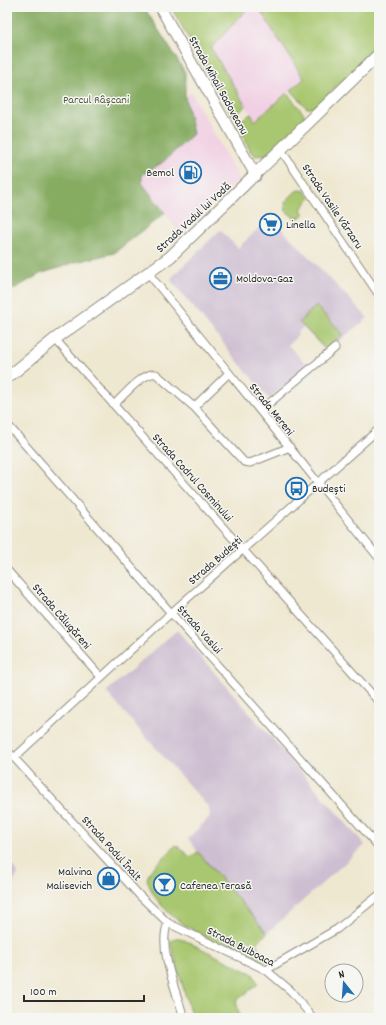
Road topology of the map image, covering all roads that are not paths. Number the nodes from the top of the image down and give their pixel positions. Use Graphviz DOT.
graph roads {
  1 [pos="160,7"];
  2 [pos="379,54"];
  3 [pos="281,150"];
  4 [pos="256,176"];
  5 [pos="149,274"];
  6 [pos="379,295"];
  7 [pos="55,339"];
  8 [pos="335,348"];
  9 [pos="229,373"];
  10 [pos="7,378"];
  11 [pos="114,405"];
  12 [pos="194,407"];
  13 [pos="260,411"];
  14 [pos="7,424"];
  15 [pos="379,429"];
  16 [pos="290,447"];
  17 [pos="318,482"];
  18 [pos="243,550"];
  19 [pos="379,558"];
  20 [pos="7,570"];
  21 [pos="171,613"];
  22 [pos="101,677"];
  23 [pos="379,702"];
  24 [pos="7,750"];
  25 [pos="15,757"];
  26 [pos="379,846"];
  27 [pos="379,895"];
  28 [pos="168,923"];
  29 [pos="266,970"];
  30 [pos="184,1018"];
  31 [pos="313,1018"];
  1 -- 4 [label="main road, Strada Mihail Sadoveanu"];
  2 -- 3 [label="main road, Strada Vadul lui Vodă"];
  3 -- 4 [label="main road, Strada Vadul lui Vodă"];
  3 -- 6 [label="street, Strada Vasile Vărzaru"];
  4 -- 5 [label="main road, Strada Vadul lui Vodă"];
  5 -- 7 [label="main road, Strada Vadul lui Vodă"];
  5 -- 9 [label="street, Strada Mereni"];
  7 -- 10 [label="main road, Strada Vadul lui Vodă"];
  7 -- 11 [label="street, Strada Codrul Cosminului"];
  8 -- 13 [label="street"];
  9 -- 12 [label="street"];
  9 -- 13 [label="street, Strada Mereni"];
  11 -- 12 [label="street"];
  11 -- 18 [label="street, Strada Codrul Cosminului"];
  12 -- 16 [label="street"];
  13 -- 16 [label="street, Strada Mereni"];
  14 -- 21 [label="street, Strada Vaslui"];
  15 -- 17 [label="street, Strada Budești"];
  16 -- 17 [label="street, Strada Mereni"];
  17 -- 18 [label="street, Strada Budești"];
  17 -- 19 [label="street, Strada Mereni"];
  18 -- 21 [label="street, Strada Budești"];
  18 -- 23 [label="street, Strada Codrul Cosminului"];
  20 -- 22 [label="street, Strada Călugăreni"];
  21 -- 22 [label="street, Strada Budești"];
  21 -- 26 [label="street, Strada Vaslui"];
  22 -- 25 [label="street, Strada Budești"];
  24 -- 25 [label="street, Strada Podul Înalt"];
  25 -- 28 [label="street, Strada Podul Înalt"];
  27 -- 29 [label="street"];
  28 -- 29 [label="street, Strada Bulboaca"];
  28 -- 30 [label="street"];
  29 -- 31 [label="street, Strada Bulboaca"];
}
